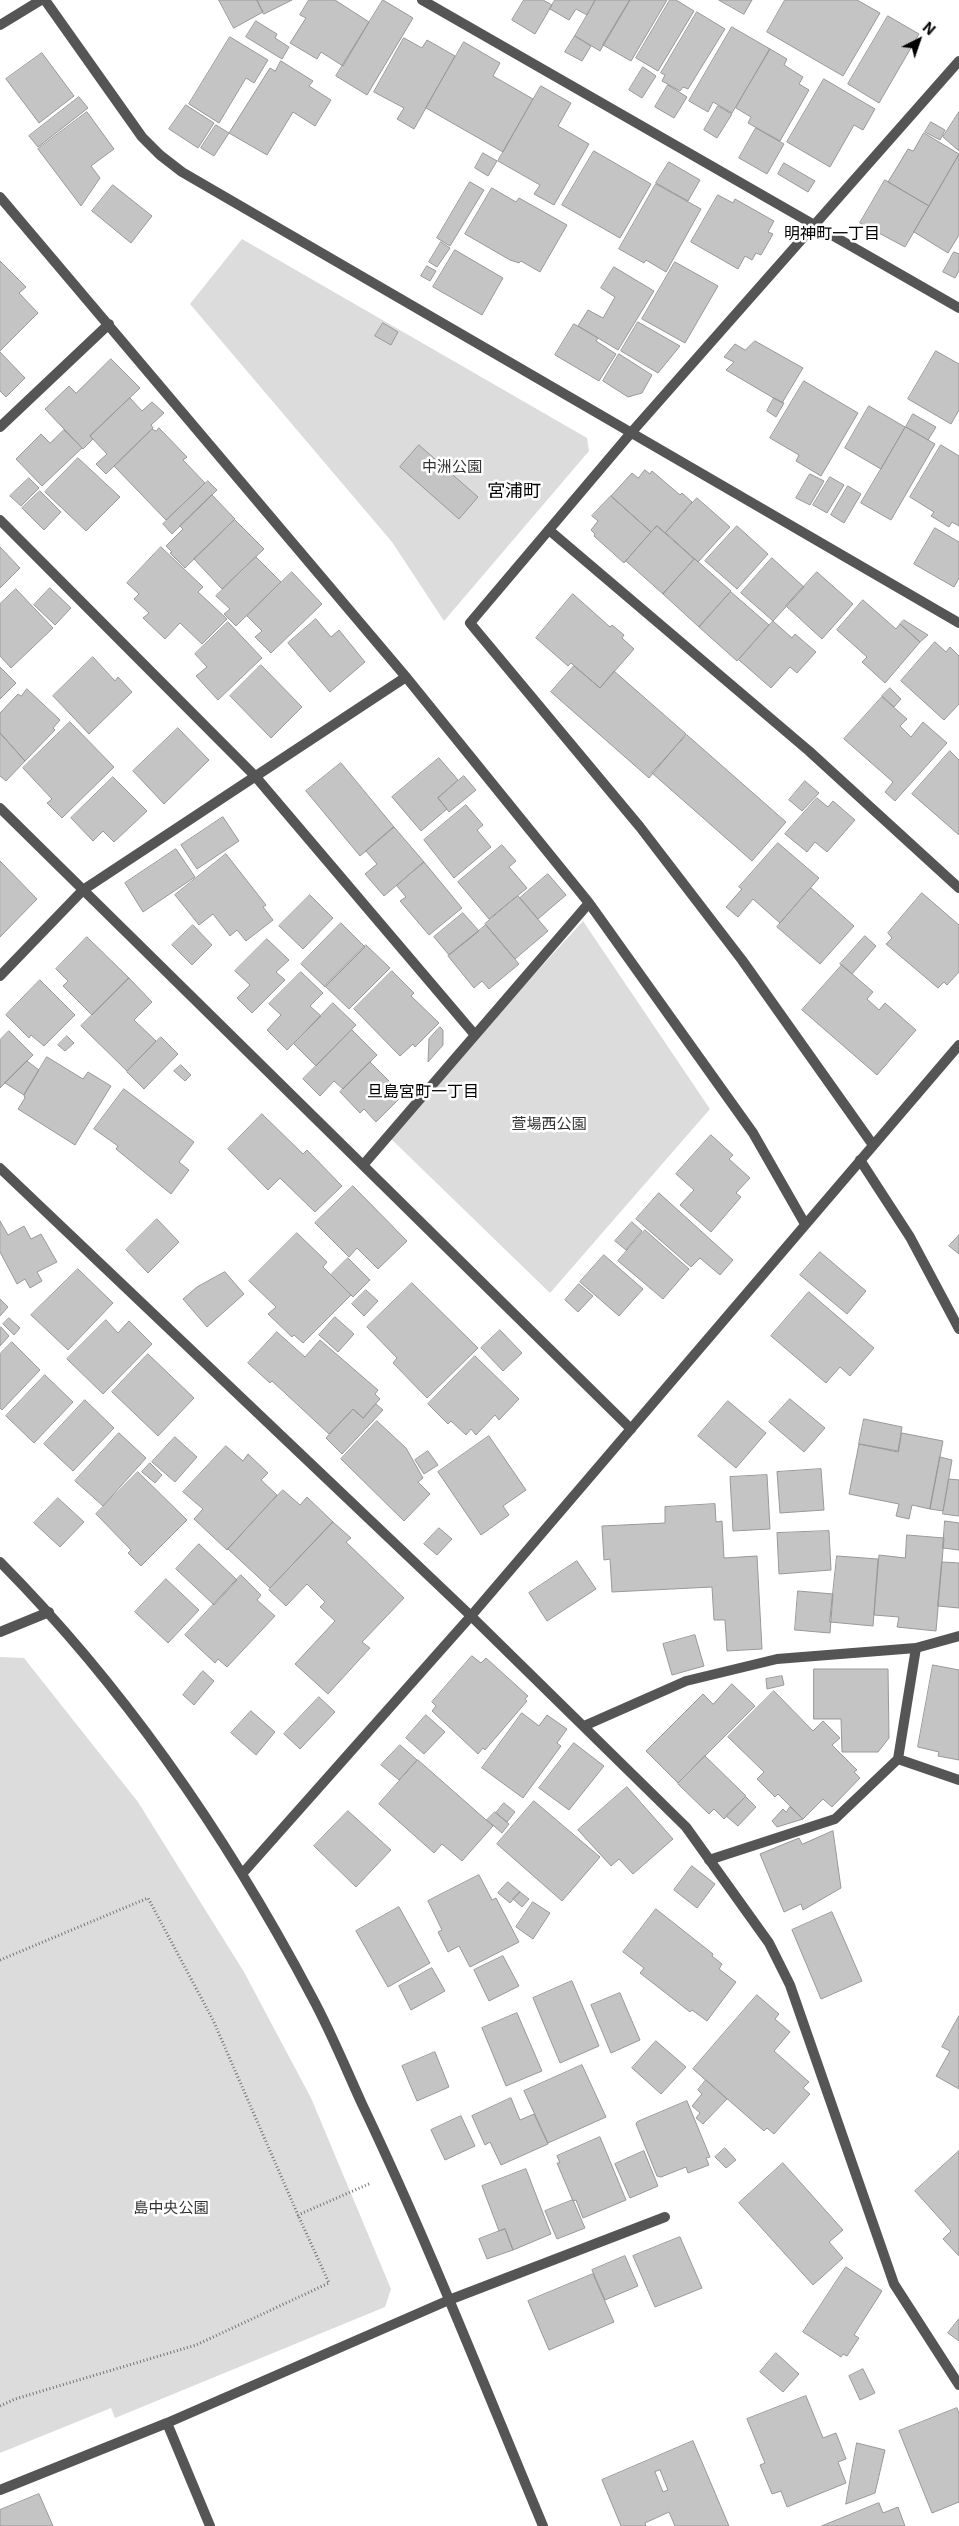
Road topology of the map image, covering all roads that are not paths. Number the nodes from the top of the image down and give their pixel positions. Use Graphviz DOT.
graph roads {
  1 [pos="40,0"];
  2 [pos="45,0"];
  3 [pos="422,0"];
  4 [pos="0,25"];
  5 [pos="959,60"];
  6 [pos="0,197"];
  7 [pos="816,226"];
  8 [pos="959,308"];
  9 [pos="109,324"];
  10 [pos="0,427"];
  11 [pos="630,434"];
  12 [pos="0,520"];
  13 [pos="549,530"];
  14 [pos="959,623"];
  15 [pos="406,676"];
  16 [pos="255,776"];
  17 [pos="0,808"];
  18 [pos="959,888"];
  19 [pos="83,890"];
  20 [pos="588,903"];
  21 [pos="0,976"];
  22 [pos="475,1035"];
  23 [pos="959,1045"];
  24 [pos="873,1145"];
  25 [pos="860,1160"];
  26 [pos="364,1164"];
  27 [pos="0,1168"];
  28 [pos="805,1224"];
  29 [pos="959,1329"];
  30 [pos="631,1429"];
  31 [pos="0,1562"];
  32 [pos="49,1612"];
  33 [pos="471,1616"];
  34 [pos="0,1632"];
  35 [pos="959,1636"];
  36 [pos="916,1648"];
  37 [pos="584,1726"];
  38 [pos="898,1759"];
  39 [pos="959,1780"];
  40 [pos="709,1860"];
  41 [pos="242,1874"];
  42 [pos="664,2217"];
  43 [pos="449,2300"];
  44 [pos="959,2386"];
  45 [pos="167,2423"];
  46 [pos="0,2490"];
  47 [pos="210,2526"];
  48 [pos="543,2526"];
  1 -- 4 [label="street"];
  2 -- 11 [label="street"];
  3 -- 7 [label="street"];
  5 -- 7 [label="street"];
  6 -- 9 [label="street"];
  7 -- 8 [label="street"];
  7 -- 11 [label="street"];
  9 -- 10 [label="street"];
  9 -- 15 [label="street"];
  11 -- 13 [label="street"];
  11 -- 14 [label="street"];
  12 -- 16 [label="street"];
  13 -- 18 [label="street"];
  13 -- 24 [label="street"];
  15 -- 16 [label="street"];
  15 -- 20 [label="street"];
  16 -- 19 [label="street"];
  16 -- 22 [label="street"];
  17 -- 19 [label="street"];
  19 -- 21 [label="street"];
  19 -- 26 [label="street"];
  20 -- 22 [label="street"];
  20 -- 28 [label="street"];
  22 -- 26 [label="street"];
  23 -- 24 [label="street"];
  24 -- 25 [label="street"];
  25 -- 28 [label="street"];
  25 -- 29 [label="street"];
  26 -- 30 [label="street"];
  27 -- 33 [label="street"];
  28 -- 30 [label="street"];
  30 -- 33 [label="street"];
  31 -- 32 [label="street"];
  32 -- 34 [label="street"];
  32 -- 41 [label="street"];
  33 -- 37 [label="street"];
  33 -- 41 [label="street"];
  35 -- 36 [label="street"];
  36 -- 37 [label="street"];
  36 -- 38 [label="street"];
  37 -- 40 [label="street"];
  38 -- 39 [label="street"];
  38 -- 40 [label="street"];
  40 -- 44 [label="street"];
  41 -- 43 [label="street"];
  42 -- 43 [label="street"];
  43 -- 45 [label="street"];
  43 -- 48 [label="street"];
  45 -- 46 [label="street"];
  45 -- 47 [label="street"];
}
